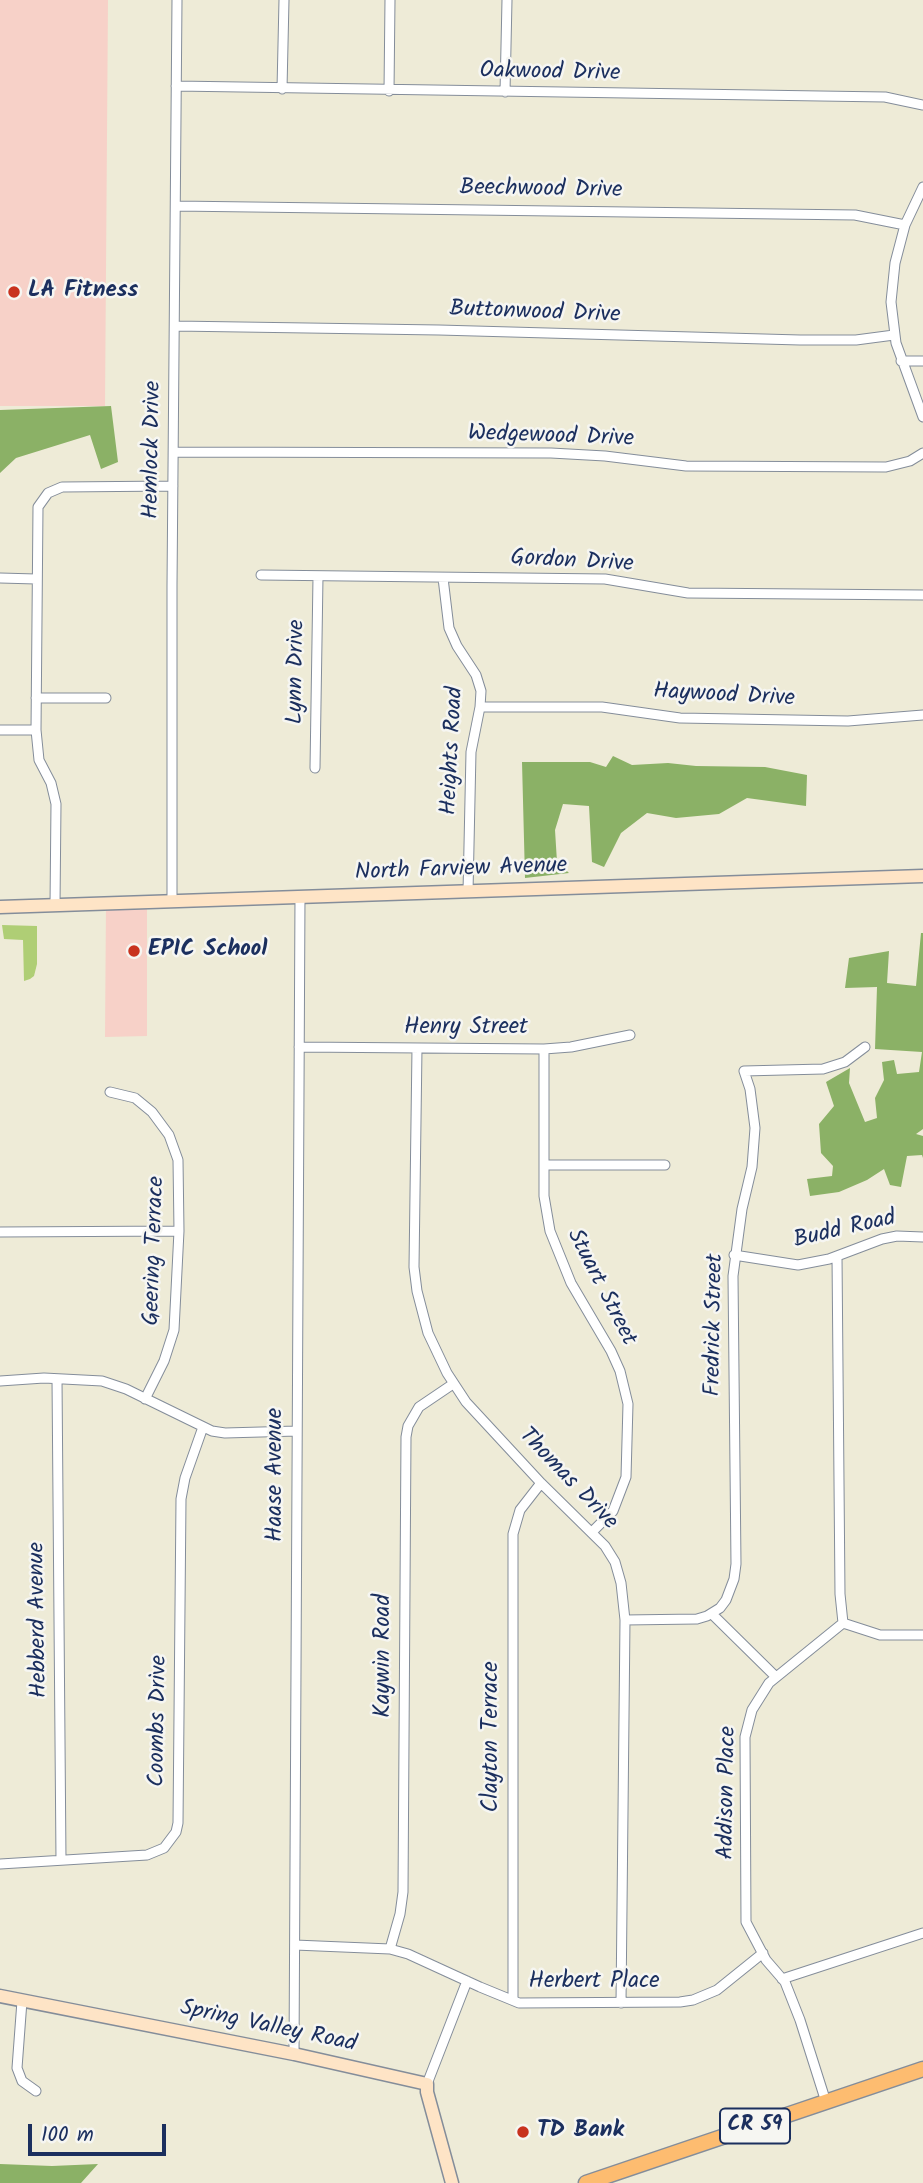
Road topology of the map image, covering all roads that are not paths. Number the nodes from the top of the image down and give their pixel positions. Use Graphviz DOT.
graph roads {
  1 [pos="177,0"];
  2 [pos="284,0"];
  3 [pos="390,0"];
  4 [pos="507,0"];
  5 [pos="176,86"];
  6 [pos="282,89"];
  7 [pos="389,91"];
  8 [pos="505,92"];
  9 [pos="923,105"];
  10 [pos="923,187"];
  11 [pos="176,206"];
  12 [pos="912,208"];
  13 [pos="923,212"];
  14 [pos="905,225"];
  15 [pos="175,326"];
  16 [pos="894,335"];
  17 [pos="923,360"];
  18 [pos="901,361"];
  19 [pos="923,416"];
  20 [pos="174,452"];
  21 [pos="923,453"];
  22 [pos="173,486"];
  23 [pos="261,575"];
  24 [pos="318,577"];
  25 [pos="0,578"];
  26 [pos="443,578"];
  27 [pos="36,579"];
  28 [pos="923,595"];
  29 [pos="36,698"];
  30 [pos="106,698"];
  31 [pos="480,707"];
  32 [pos="923,715"];
  33 [pos="0,730"];
  34 [pos="36,730"];
  35 [pos="315,768"];
  36 [pos="923,876"];
  37 [pos="468,892"];
  38 [pos="300,897"];
  39 [pos="172,901"];
  40 [pos="55,905"];
  41 [pos="0,907"];
  42 [pos="630,1035"];
  43 [pos="865,1046"];
  44 [pos="299,1047"];
  45 [pos="417,1048"];
  46 [pos="544,1049"];
  47 [pos="110,1092"];
  48 [pos="545,1165"];
  49 [pos="665,1165"];
  50 [pos="0,1231"];
  51 [pos="178,1231"];
  52 [pos="923,1237"];
  53 [pos="734,1255"];
  54 [pos="837,1256"];
  55 [pos="57,1379"];
  56 [pos="0,1381"];
  57 [pos="453,1384"];
  58 [pos="145,1399"];
  59 [pos="203,1427"];
  60 [pos="297,1431"];
  61 [pos="541,1483"];
  62 [pos="592,1532"];
  63 [pos="712,1614"];
  64 [pos="625,1620"];
  65 [pos="843,1623"];
  66 [pos="923,1635"];
  67 [pos="776,1677"];
  68 [pos="61,1860"];
  69 [pos="0,1864"];
  70 [pos="923,1933"];
  71 [pos="295,1945"];
  72 [pos="390,1949"];
  73 [pos="763,1953"];
  74 [pos="782,1979"];
  75 [pos="467,1981"];
  76 [pos="0,1996"];
  77 [pos="513,2000"];
  78 [pos="22,2001"];
  79 [pos="621,2003"];
  80 [pos="294,2054"];
  81 [pos="923,2069"];
  82 [pos="427,2084"];
  83 [pos="36,2091"];
  84 [pos="826,2102"];
  85 [pos="452,2183"];
  86 [pos="586,2183"];
  1 -- 5 [label="street, Hemlock Drive"];
  2 -- 6 [label="street"];
  3 -- 7 [label="street"];
  4 -- 8 [label="street"];
  5 -- 6 [label="street, Oakwood Drive"];
  5 -- 11 [label="street, Hemlock Drive"];
  6 -- 7 [label="street, Oakwood Drive"];
  7 -- 8 [label="street, Oakwood Drive"];
  8 -- 9 [label="street, Oakwood Drive"];
  10 -- 12 [label="street"];
  11 -- 14 [label="street, Beechwood Drive"];
  11 -- 15 [label="street, Hemlock Drive"];
  12 -- 13 [label="street"];
  12 -- 14 [label="street"];
  14 -- 16 [label="street"];
  15 -- 16 [label="street, Buttonwood Drive"];
  15 -- 20 [label="street, Hemlock Drive"];
  16 -- 18 [label="street"];
  17 -- 18 [label="street"];
  18 -- 19 [label="street"];
  20 -- 21 [label="street, Wedgewood Drive"];
  20 -- 22 [label="street, Hemlock Drive"];
  22 -- 27 [label="street"];
  22 -- 39 [label="street, Hemlock Drive"];
  23 -- 24 [label="street, Gordon Drive"];
  24 -- 26 [label="street, Gordon Drive"];
  24 -- 35 [label="street, Lynn Drive"];
  25 -- 27 [label="street"];
  26 -- 28 [label="street, Gordon Drive"];
  26 -- 31 [label="street, Heights Road"];
  27 -- 29 [label="street"];
  29 -- 30 [label="street"];
  29 -- 34 [label="street"];
  31 -- 32 [label="street, Haywood Drive"];
  31 -- 37 [label="street, Heights Road"];
  33 -- 34 [label="street"];
  34 -- 40 [label="street"];
  36 -- 37 [label="street, North Farview Avenue"];
  37 -- 38 [label="street, North Farview Avenue"];
  38 -- 39 [label="street, North Farview Avenue"];
  38 -- 44 [label="street, Haase Avenue"];
  39 -- 40 [label="street, North Farview Avenue"];
  40 -- 41 [label="street, North Farview Avenue"];
  42 -- 46 [label="street, Henry Street"];
  43 -- 53 [label="street, Fredrick Street"];
  44 -- 45 [label="street, Henry Street"];
  44 -- 60 [label="street, Haase Avenue"];
  45 -- 46 [label="street, Henry Street"];
  45 -- 57 [label="street, Thomas Drive"];
  46 -- 48 [label="street, Stuart Street"];
  47 -- 51 [label="street, Geering Terrace"];
  48 -- 49 [label="street"];
  48 -- 62 [label="street, Stuart Street"];
  50 -- 51 [label="street"];
  51 -- 58 [label="street, Geering Terrace"];
  52 -- 54 [label="street, Budd Road"];
  53 -- 54 [label="street, Budd Road"];
  53 -- 63 [label="street, Fredrick Street"];
  54 -- 65 [label="street"];
  55 -- 56 [label="street"];
  55 -- 58 [label="street"];
  55 -- 68 [label="street, Hebberd Avenue"];
  57 -- 61 [label="street, Thomas Drive"];
  57 -- 72 [label="street, Kaywin Road"];
  58 -- 59 [label="street"];
  59 -- 60 [label="street"];
  59 -- 68 [label="street, Coombs Drive"];
  60 -- 71 [label="street, Haase Avenue"];
  61 -- 62 [label="street, Thomas Drive"];
  61 -- 77 [label="street, Clayton Terrace"];
  62 -- 64 [label="street, Thomas Drive"];
  63 -- 64 [label="street"];
  63 -- 67 [label="street"];
  64 -- 79 [label="street, Thomas Drive"];
  65 -- 66 [label="street"];
  65 -- 67 [label="street, Addison Place"];
  67 -- 73 [label="street, Addison Place"];
  68 -- 69 [label="street, Coombs Drive"];
  70 -- 74 [label="street"];
  71 -- 72 [label="street, Herbert Place"];
  71 -- 80 [label="street, Haase Avenue"];
  72 -- 75 [label="street, Herbert Place"];
  73 -- 74 [label="street, Addison Place"];
  73 -- 79 [label="street, Herbert Place"];
  74 -- 84 [label="street, Addison Place"];
  75 -- 77 [label="street, Herbert Place"];
  75 -- 82 [label="street"];
  76 -- 78 [label="street, Spring Valley Road"];
  77 -- 79 [label="street, Herbert Place"];
  78 -- 80 [label="street, Spring Valley Road"];
  78 -- 83 [label="street"];
  80 -- 82 [label="street, Spring Valley Road"];
  81 -- 84 [label="main road, CR 59"];
  82 -- 85 [label="street"];
  84 -- 86 [label="main road, CR 59"];
}
